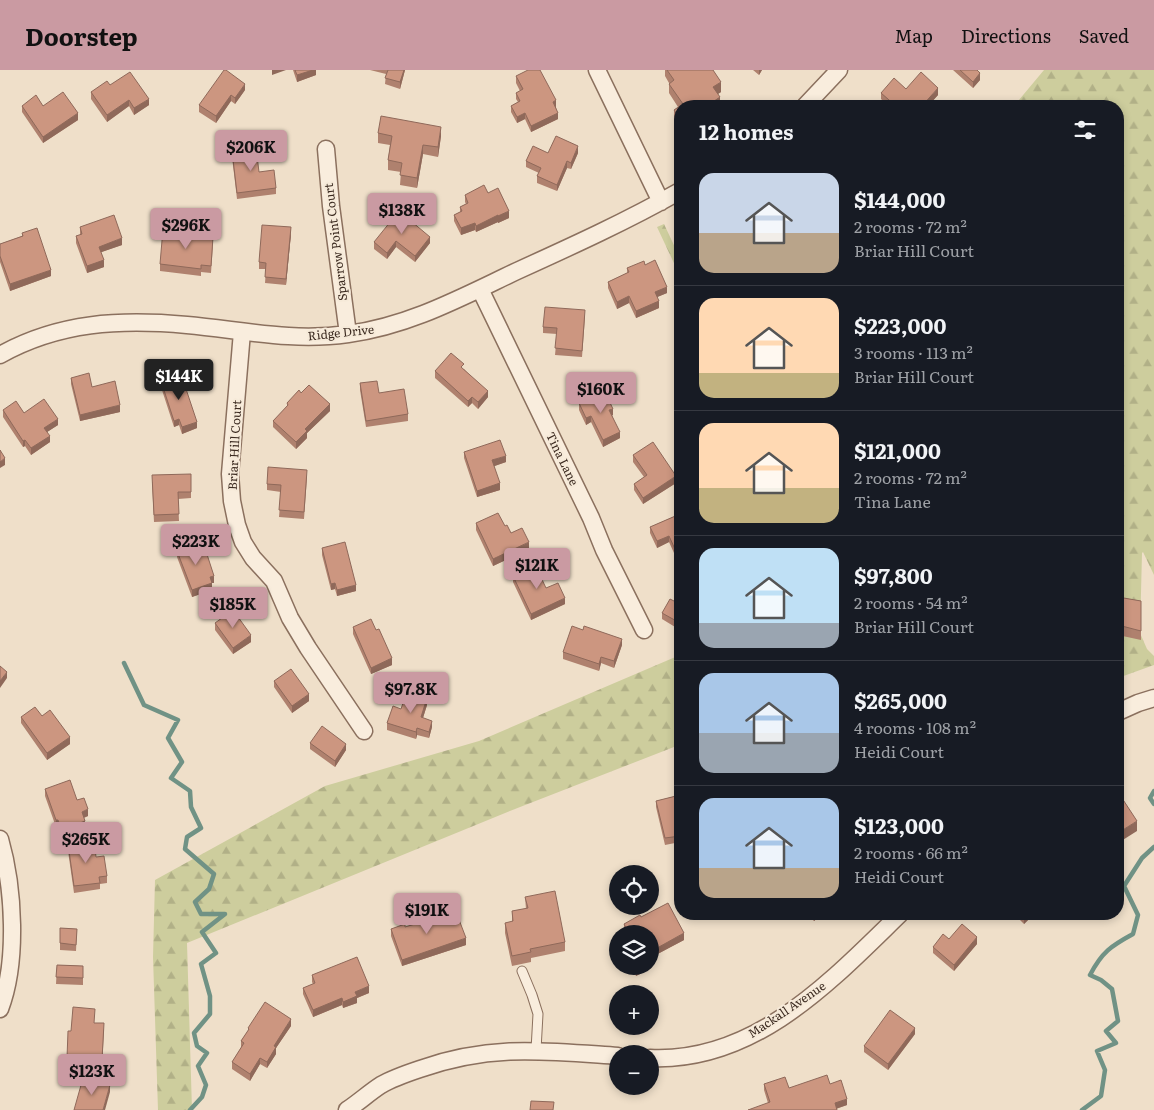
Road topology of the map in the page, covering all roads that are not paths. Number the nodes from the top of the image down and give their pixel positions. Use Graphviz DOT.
graph roads {
  1 [pos="597,70"];
  2 [pos="839,70"];
  3 [pos="811,100"];
  4 [pos="326,149"];
  5 [pos="674,195"];
  6 [pos="661,202"];
  7 [pos="480,289"];
  8 [pos="242,332"];
  9 [pos="348,334"];
  10 [pos="0,355"];
  11 [pos="644,630"];
  12 [pos="1154,698"];
  13 [pos="1124,709"];
  14 [pos="364,730"];
  15 [pos="0,840"];
  16 [pos="894,920"];
  17 [pos="522,971"];
  18 [pos="0,1009"];
  19 [pos="536,1050"];
  20 [pos="609,1055"];
  21 [pos="659,1057"];
  22 [pos="348,1110"];
  1 -- 6 [label="street"];
  2 -- 3 [label="street"];
  4 -- 9 [label="street, Sparrow Point Court"];
  5 -- 6 [label="street, Ridge Drive"];
  6 -- 7 [label="street, Ridge Drive"];
  7 -- 9 [label="street, Ridge Drive"];
  7 -- 11 [label="street, Tina Lane"];
  8 -- 9 [label="street, Ridge Drive"];
  8 -- 10 [label="street, Ridge Drive"];
  8 -- 14 [label="street, Briar Hill Court"];
  12 -- 13 [label="street"];
  15 -- 18 [label="street"];
  16 -- 21 [label="street, Mackall Avenue"];
  17 -- 19 [label="lane"];
  19 -- 20 [label="street"];
  19 -- 22 [label="street"];
}
